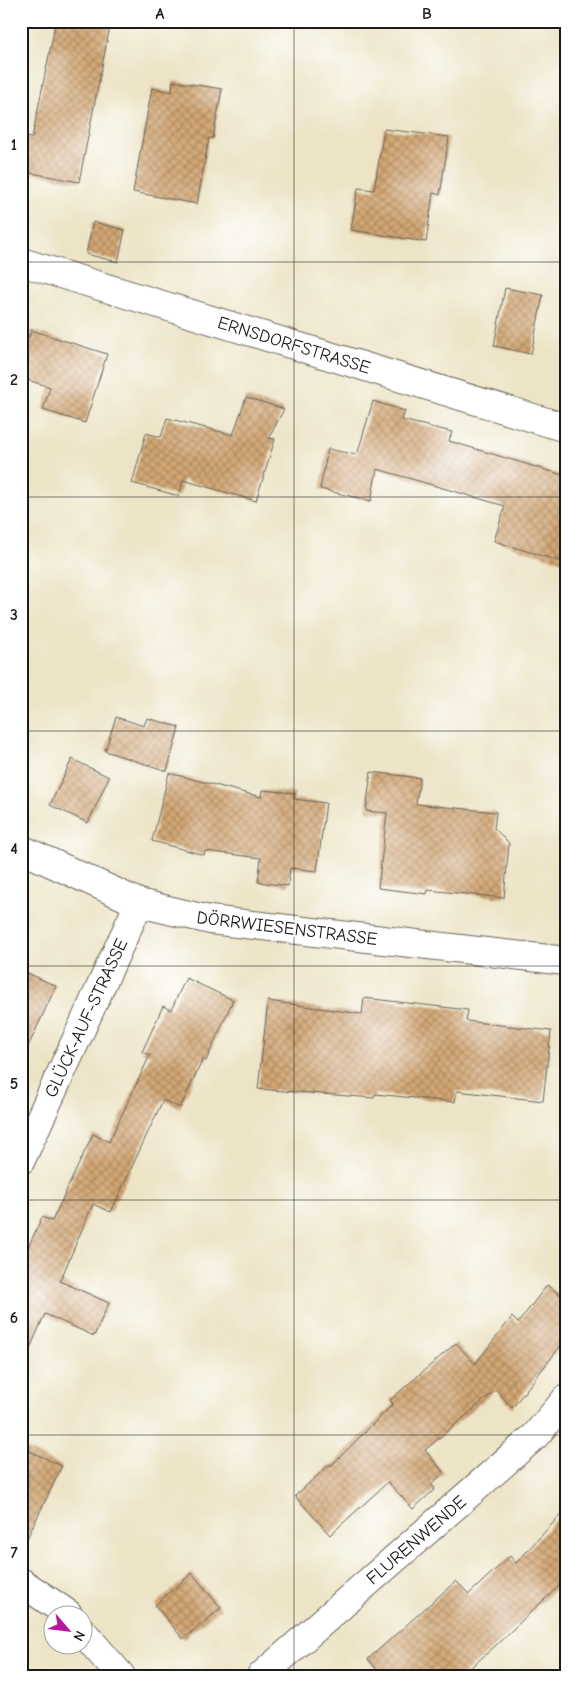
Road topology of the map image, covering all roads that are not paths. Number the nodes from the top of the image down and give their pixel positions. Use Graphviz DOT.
graph roads {
  1 [pos="21,262"];
  2 [pos="566,428"];
  3 [pos="21,849"];
  4 [pos="139,903"];
  5 [pos="566,961"];
  6 [pos="21,1160"];
  7 [pos="566,1399"];
  8 [pos="21,1582"];
  9 [pos="53,1604"];
  10 [pos="92,1643"];
  11 [pos="121,1676"];
  12 [pos="261,1676"];
  1 -- 2 [label="street, ERNSDORFSTRASSE"];
  3 -- 4 [label="street, DÖRRWIESENSTRASSE"];
  4 -- 5 [label="street, DÖRRWIESENSTRASSE"];
  4 -- 6 [label="street, GLÜCK-AUF-STRASSE"];
  7 -- 12 [label="street, FLURENWENDE"];
  8 -- 9 [label="street"];
  10 -- 11 [label="street"];
}
